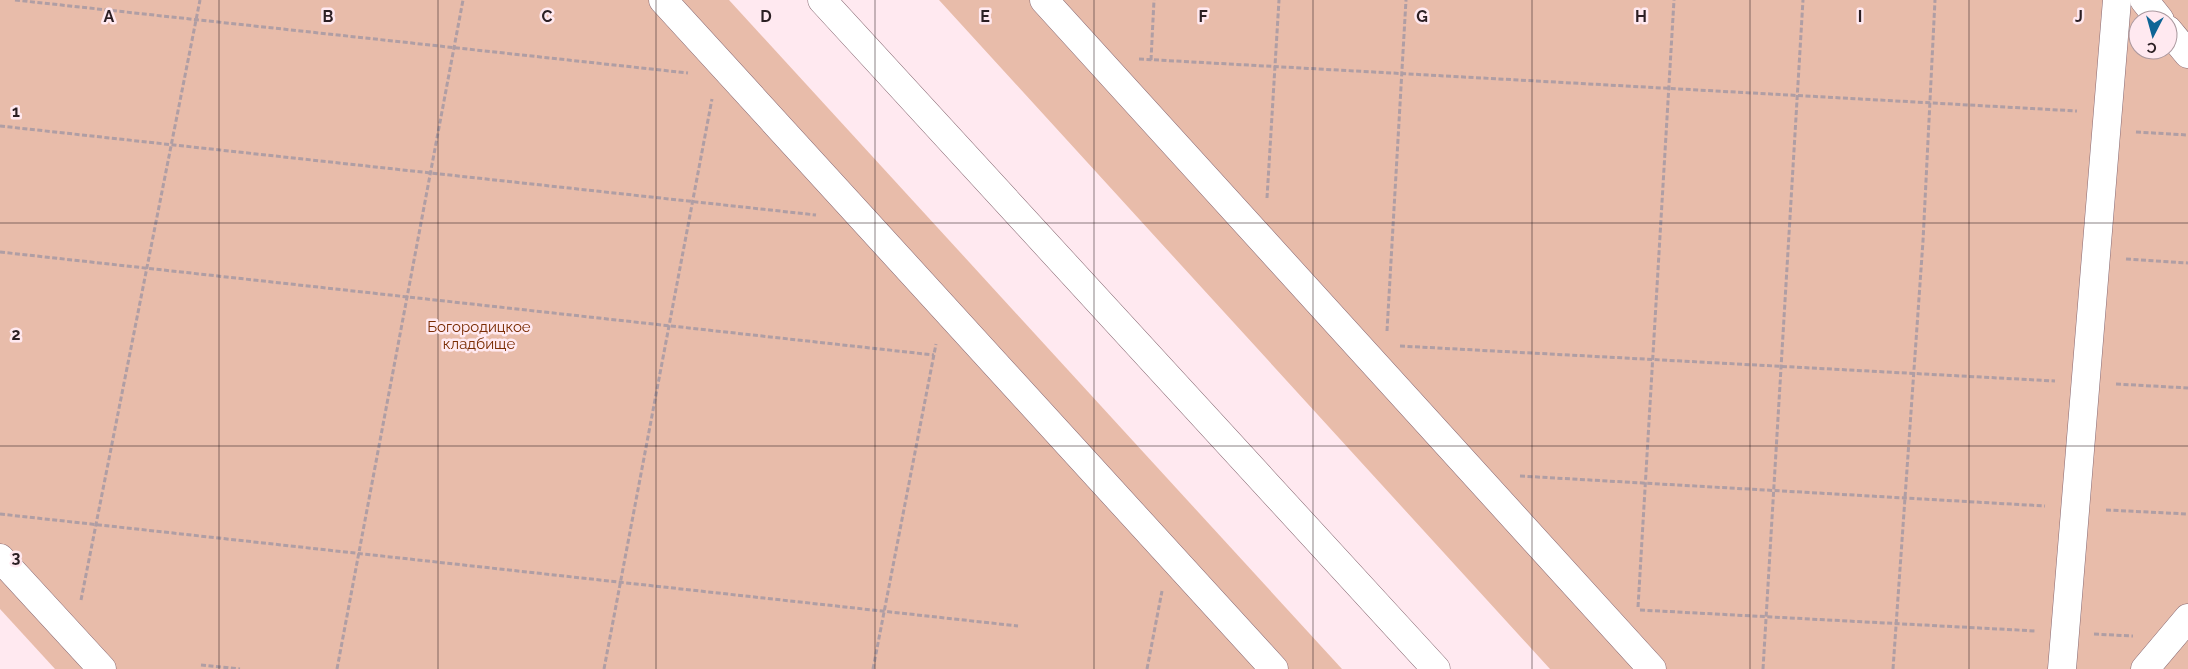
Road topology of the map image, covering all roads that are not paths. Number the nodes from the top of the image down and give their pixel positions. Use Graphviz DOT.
graph roads {
  1 [pos="662,0"];
  2 [pos="822,0"];
  3 [pos="1044,0"];
  4 [pos="2117,0"];
  5 [pos="2144,0"];
  6 [pos="2152,10"];
  7 [pos="2178,42"];
  8 [pos="2188,54"];
  9 [pos="0,558"];
  10 [pos="2180,628"];
  11 [pos="1250,656"];
  12 [pos="1644,660"];
  13 [pos="102,669"];
  14 [pos="1274,669"];
  15 [pos="1436,669"];
  16 [pos="2062,669"];
  17 [pos="2145,669"];
  1 -- 11 [label="street"];
  2 -- 15 [label="street"];
  3 -- 12 [label="street"];
  4 -- 16 [label="street"];
  5 -- 6 [label="street"];
  7 -- 8 [label="street"];
  9 -- 13 [label="street"];
  10 -- 17 [label="street"];
  11 -- 14 [label="street"];
}
